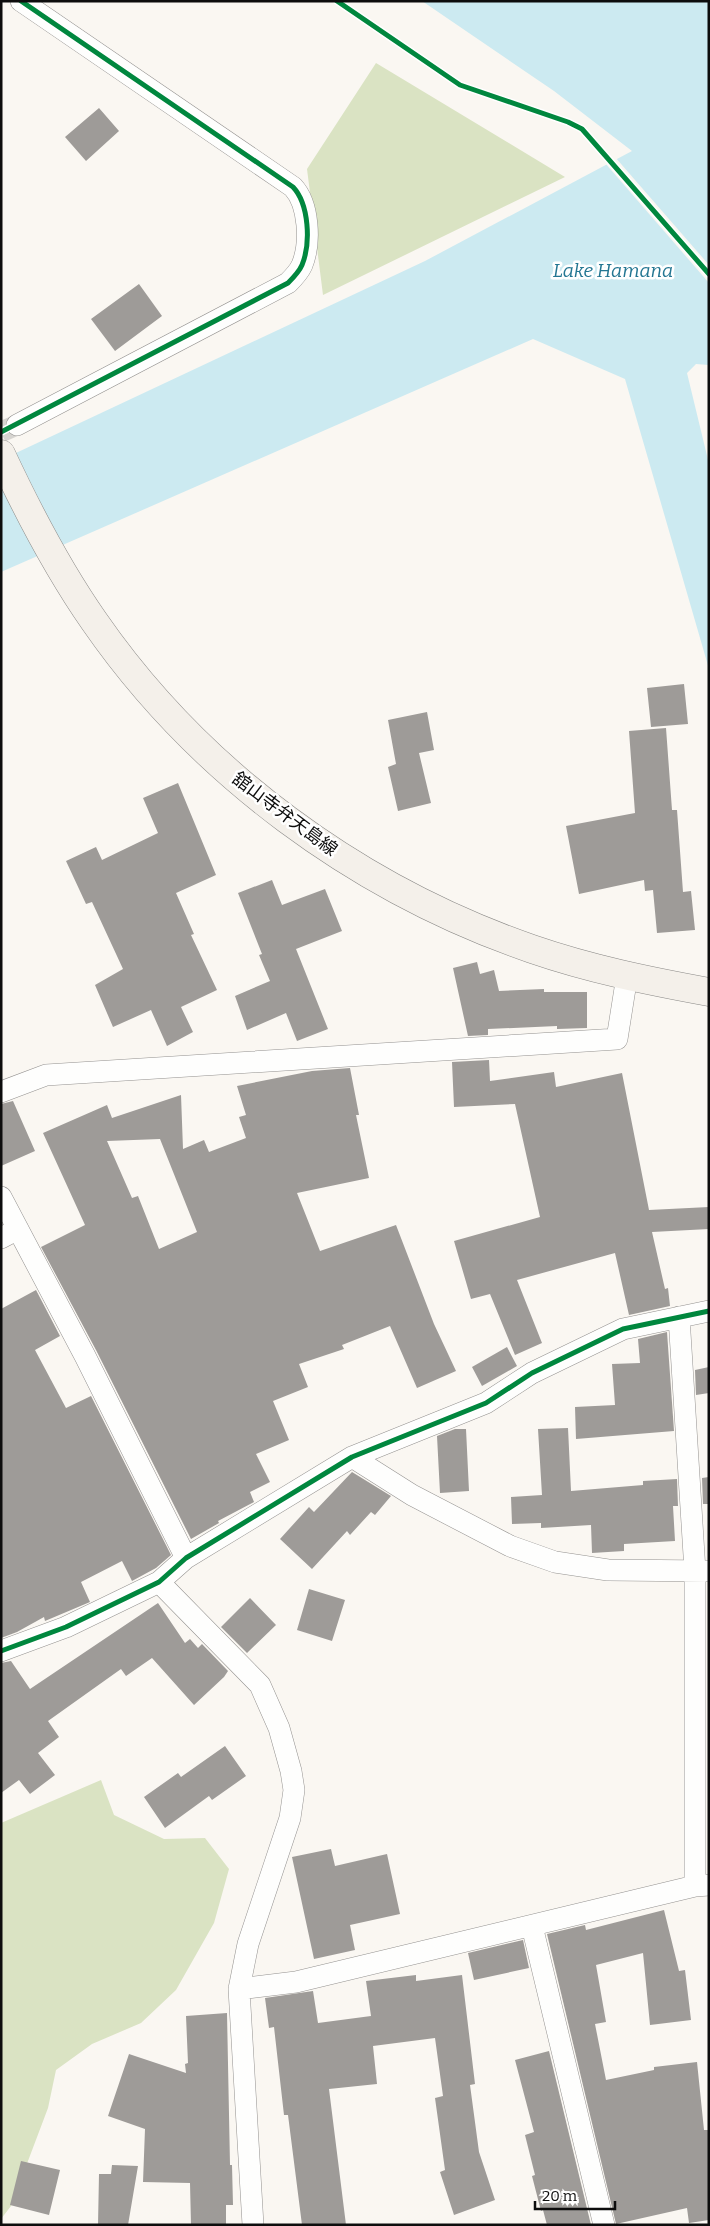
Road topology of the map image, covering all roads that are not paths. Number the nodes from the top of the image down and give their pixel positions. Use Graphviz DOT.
graph roads {
  1 [pos="21,1"];
  2 [pos="17,425"];
  3 [pos="1,454"];
  4 [pos="627,976"];
  5 [pos="709,992"];
  6 [pos="1,1092"];
  7 [pos="1,1197"];
  8 [pos="10,1234"];
  9 [pos="709,1311"];
  10 [pos="680,1317"];
  11 [pos="352,1457"];
  12 [pos="186,1558"];
  13 [pos="702,1571"];
  14 [pos="159,1582"];
  15 [pos="1,1651"];
  16 [pos="702,1886"];
  17 [pos="532,1926"];
  18 [pos="239,1989"];
  19 [pos="253,2225"];
  20 [pos="604,2225"];
  1 -- 2 [label="street"];
  3 -- 4 [label="main road, 舘山寺弁天島線"];
  4 -- 5 [label="main road, 舘山寺弁天島線"];
  4 -- 6 [label="street"];
  7 -- 8 [label="street"];
  8 -- 12 [label="street"];
  9 -- 10 [label="street"];
  10 -- 11 [label="street"];
  10 -- 13 [label="street"];
  11 -- 12 [label="street"];
  11 -- 13 [label="street"];
  12 -- 14 [label="street"];
  13 -- 16 [label="street"];
  14 -- 15 [label="street"];
  14 -- 18 [label="street"];
  16 -- 17 [label="street"];
  17 -- 18 [label="street"];
  17 -- 20 [label="street"];
  18 -- 19 [label="street"];
}
